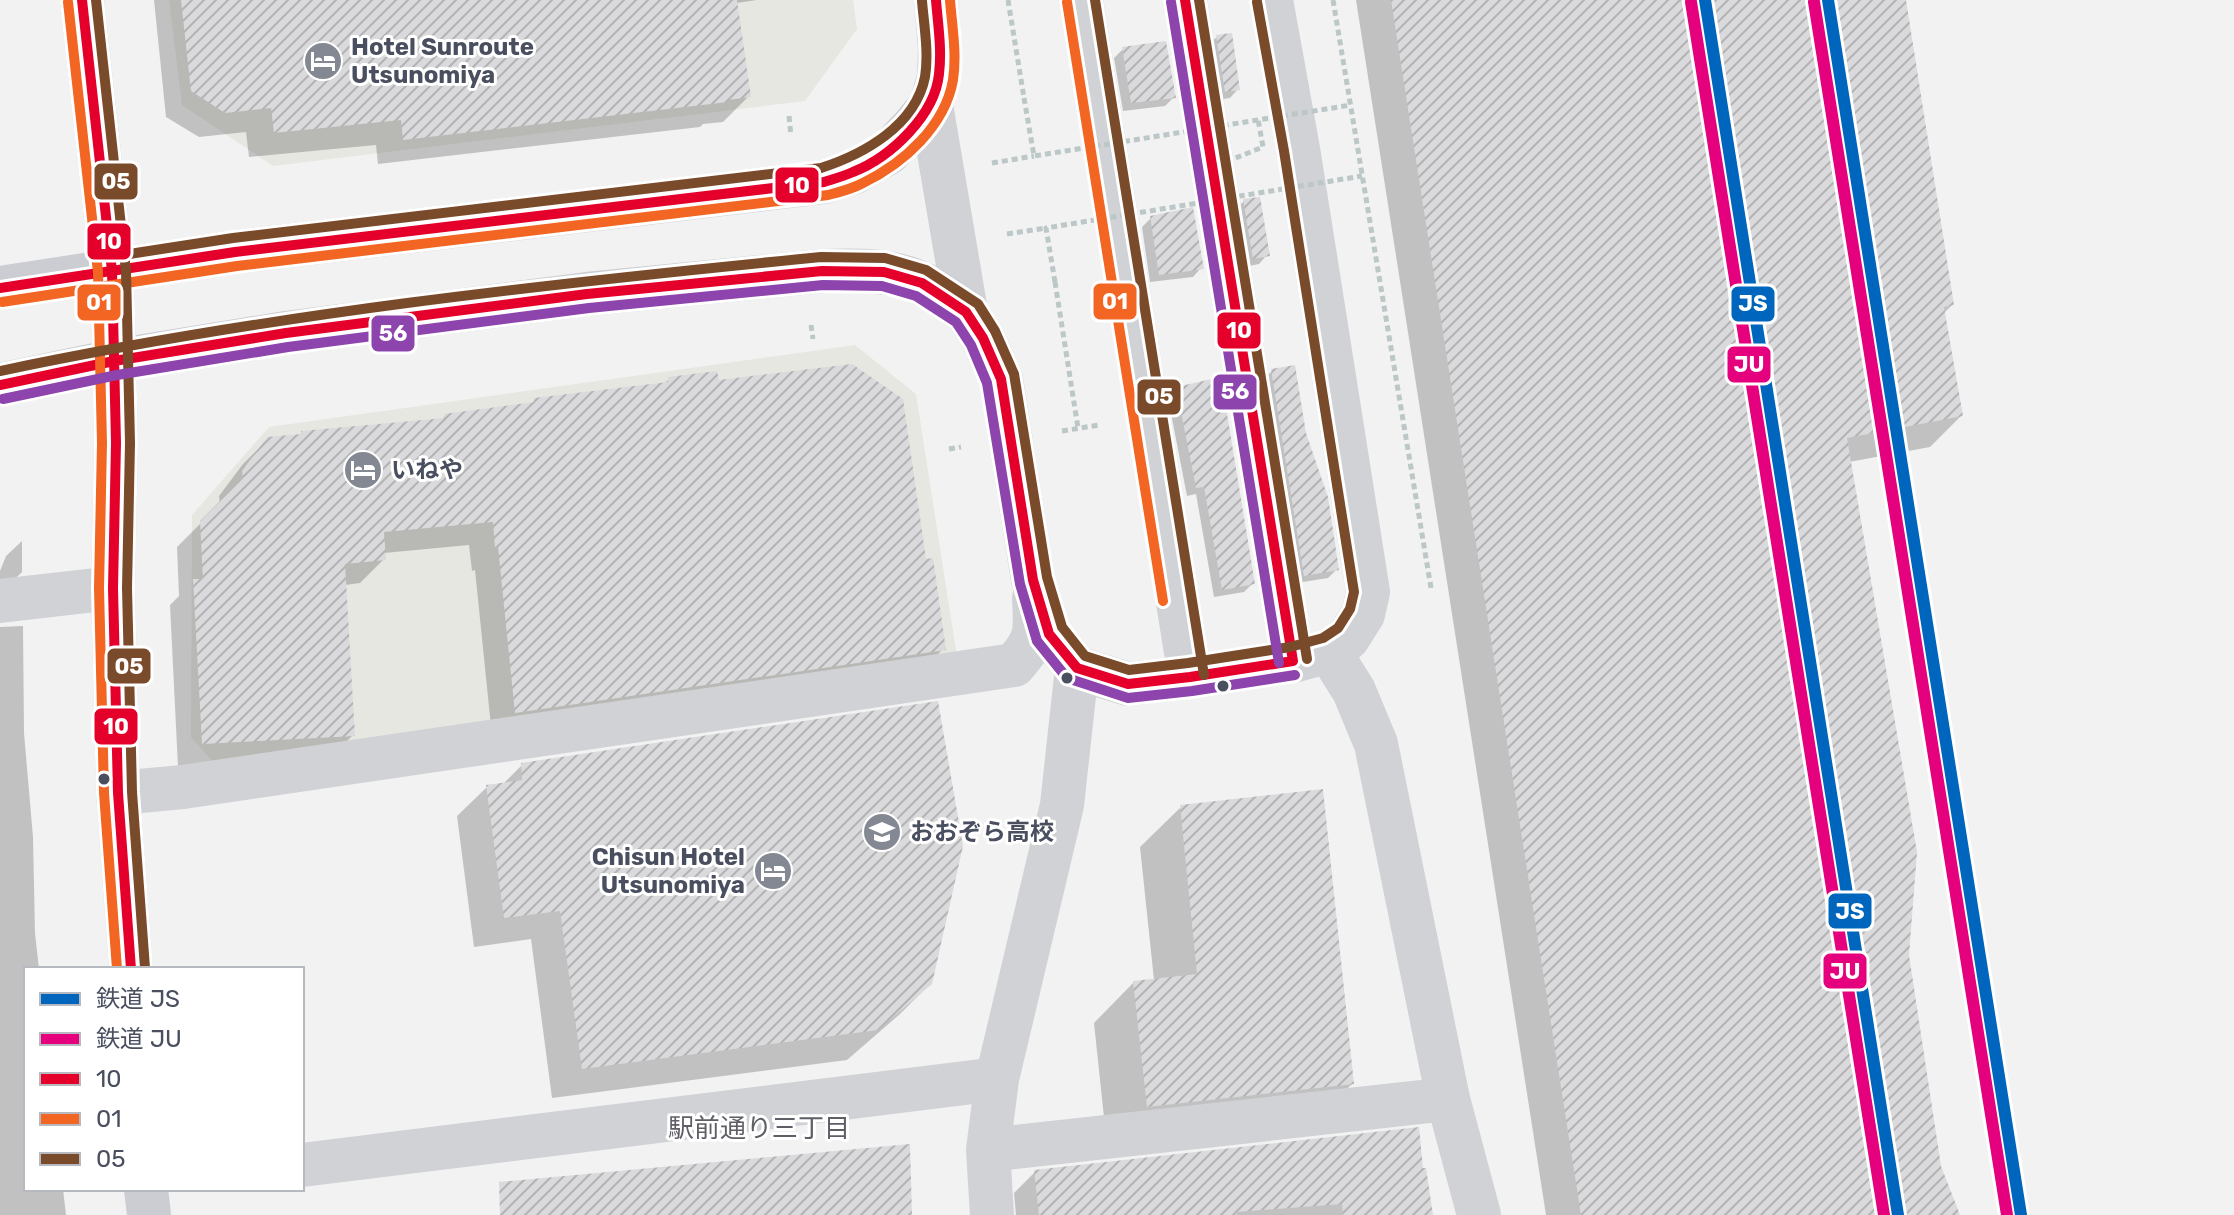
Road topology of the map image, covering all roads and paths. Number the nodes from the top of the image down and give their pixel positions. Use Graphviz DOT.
graph roads {
  1 [pos="82,0"];
  2 [pos="936,0"];
  3 [pos="1008,0"];
  4 [pos="1081,0"];
  5 [pos="1185,0"];
  6 [pos="1271,0"];
  7 [pos="1333,0"];
  8 [pos="931,105"];
  9 [pos="1351,105"];
  10 [pos="1258,119"];
  11 [pos="1055,139"];
  12 [pos="1058,154"];
  13 [pos="1362,176"];
  14 [pos="1203,202"];
  15 [pos="1068,215"];
  16 [pos="1070,230"];
  17 [pos="112,271"];
  18 [pos="15,286"];
  19 [pos="966,312"];
  20 [pos="114,361"];
  21 [pos="4,384"];
  22 [pos="1102,425"];
  23 [pos="1078,428"];
  24 [pos="1011,440"];
  25 [pos="949,449"];
  26 [pos="1033,580"];
  27 [pos="113,588"];
  28 [pos="1431,588"];
  29 [pos="0,601"];
  30 [pos="1311,656"];
  31 [pos="1077,668"];
  32 [pos="1190,677"];
  33 [pos="118,793"];
  34 [pos="131,967"];
  35 [pos="997,1079"];
  36 [pos="1448,1099"];
  37 [pos="988,1150"];
  38 [pos="304,1165"];
  39 [pos="146,1191"];
  40 [pos="149,1215"];
  41 [pos="992,1215"];
  42 [pos="1479,1215"];
  1 -- 17 [label="main road"];
  2 -- 8 [label="main road"];
  3 -- 10 [label="path, bridge"];
  4 -- 32 [label="street"];
  5 -- 30 [label="street"];
  6 -- 30 [label="street"];
  7 -- 9 [label="path"];
  8 -- 17 [label="main road"];
  8 -- 19 [label="street"];
  9 -- 10 [label="path, bridge"];
  9 -- 13 [label="path"];
  10 -- 14 [label="path, bridge"];
  11 -- 12 [label="path"];
  13 -- 14 [label="path, bridge"];
  13 -- 28 [label="path"];
  14 -- 23 [label="path, bridge"];
  15 -- 16 [label="path"];
  17 -- 18 [label="main road"];
  17 -- 20 [label="main road"];
  19 -- 20 [label="main road"];
  19 -- 24 [label="street"];
  20 -- 21 [label="main road"];
  20 -- 27 [label="main road"];
  22 -- 23 [label="path"];
  23 -- 24 [label="path"];
  24 -- 25 [label="path"];
  24 -- 26 [label="street"];
  26 -- 31 [label="street"];
  26 -- 33 [label="street"];
  27 -- 29 [label="street"];
  27 -- 33 [label="main road"];
  30 -- 32 [label="street"];
  30 -- 36 [label="street"];
  31 -- 32 [label="street"];
  31 -- 35 [label="street"];
  33 -- 34 [label="main road"];
  35 -- 37 [label="street"];
  35 -- 38 [label="street"];
  36 -- 37 [label="street"];
  36 -- 42 [label="street"];
  37 -- 41 [label="street"];
  39 -- 40 [label="main road"];
}
